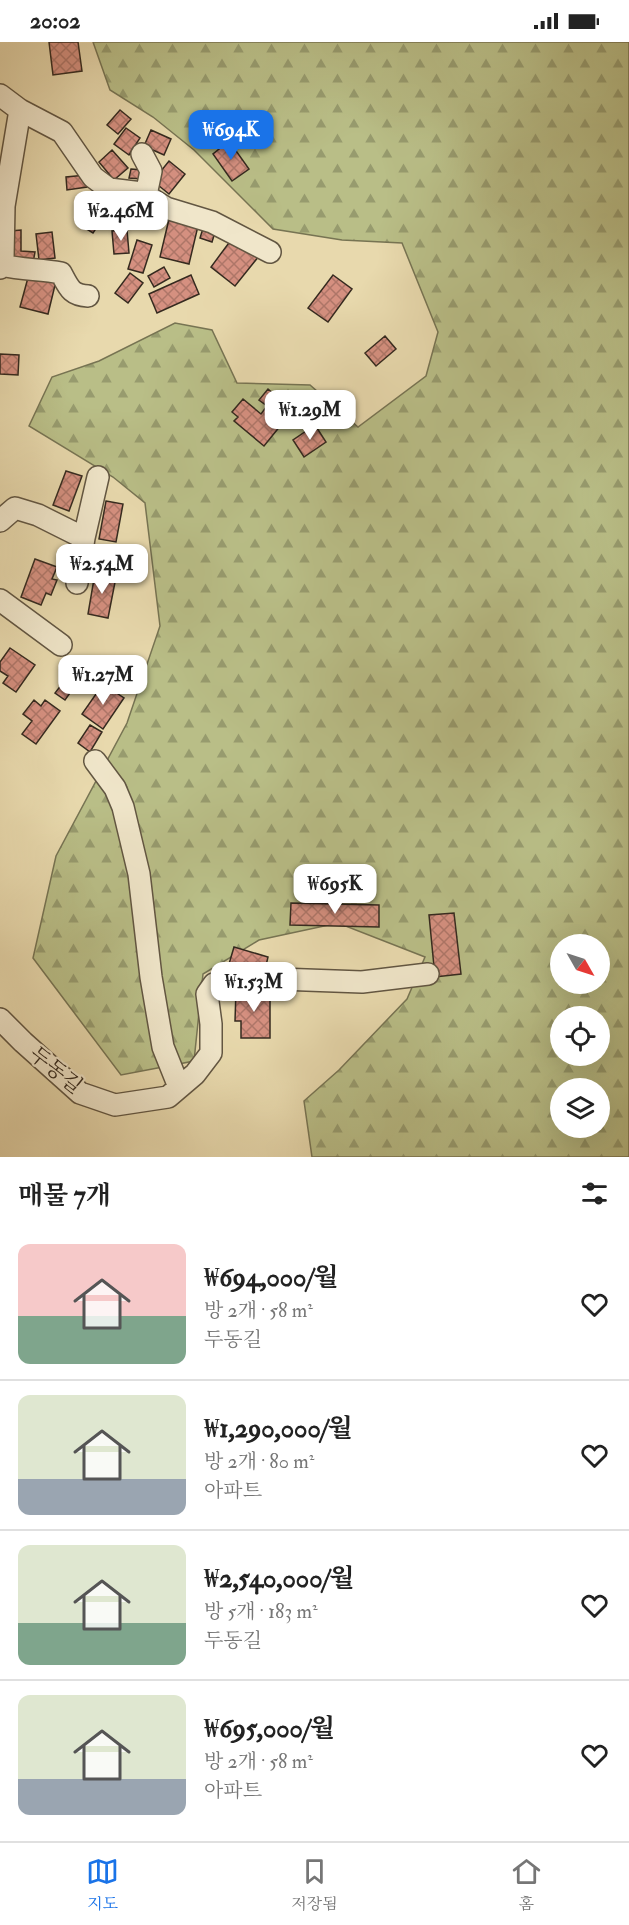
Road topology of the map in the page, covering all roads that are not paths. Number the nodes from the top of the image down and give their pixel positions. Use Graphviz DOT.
graph roads {
  1 [pos="0,94"];
  2 [pos="20,110"];
  3 [pos="142,154"];
  4 [pos="146,195"];
  5 [pos="270,252"];
  6 [pos="0,267"];
  7 [pos="88,296"];
  8 [pos="98,477"];
  9 [pos="0,521"];
  10 [pos="84,538"];
  11 [pos="77,583"];
  12 [pos="0,600"];
  13 [pos="61,645"];
  14 [pos="95,761"];
  15 [pos="428,974"];
  16 [pos="0,1019"];
  17 [pos="179,1087"];
  1 -- 2 [label="street"];
  2 -- 4 [label="street"];
  2 -- 6 [label="street"];
  3 -- 4 [label="street"];
  4 -- 5 [label="street"];
  6 -- 7 [label="street"];
  8 -- 10 [label="street"];
  9 -- 10 [label="street"];
  10 -- 11 [label="street"];
  12 -- 13 [label="street"];
  14 -- 17 [label="street"];
  15 -- 17 [label="street, 두동길"];
  16 -- 17 [label="street, 두동길"];
}
